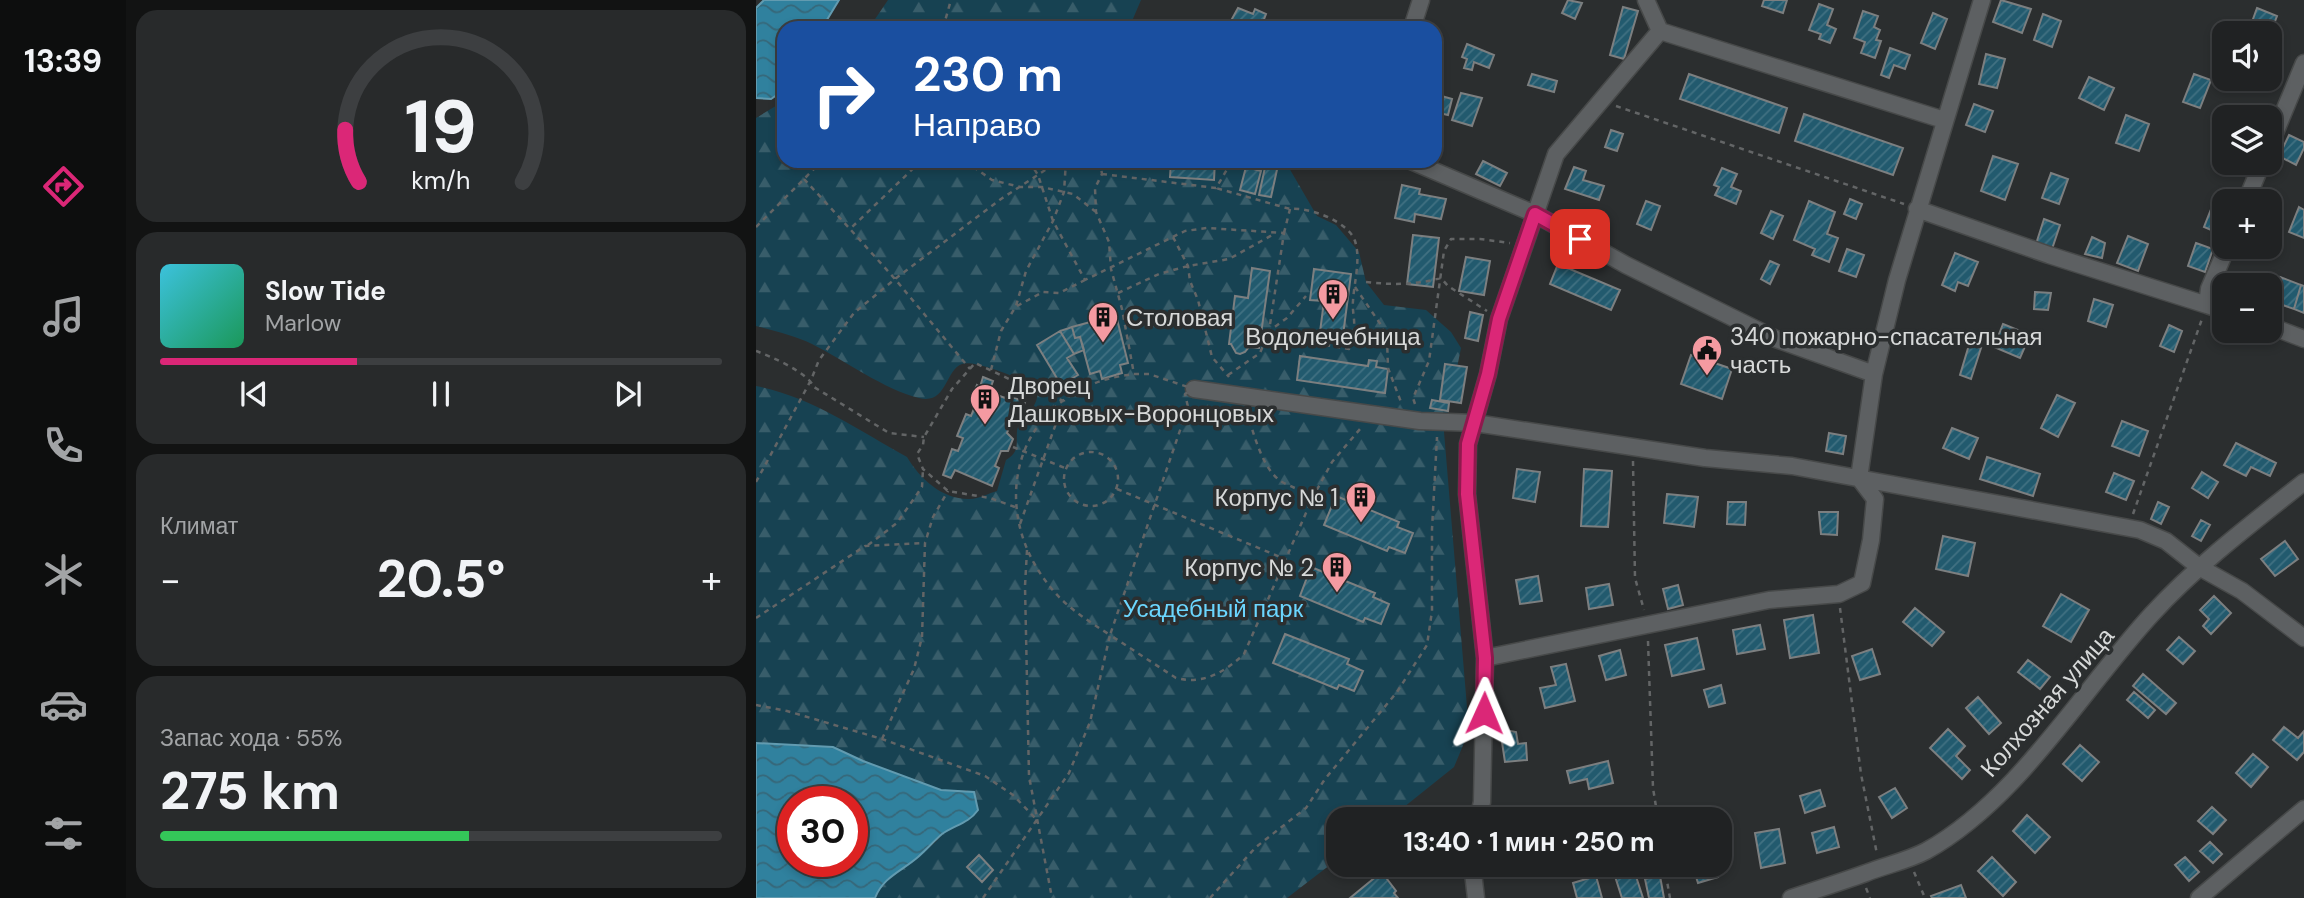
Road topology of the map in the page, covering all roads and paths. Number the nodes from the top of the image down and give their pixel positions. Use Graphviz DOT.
graph roads {
  1 [pos="951,0"];
  2 [pos="1421,0"];
  3 [pos="1646,0"];
  4 [pos="1982,0"];
  5 [pos="945,21"];
  6 [pos="1414,21"];
  7 [pos="1660,31"];
  8 [pos="2304,63"];
  9 [pos="1600,101"];
  10 [pos="2282,116"];
  11 [pos="1944,120"];
  12 [pos="815,168"];
  13 [pos="914,168"];
  14 [pos="975,168"];
  15 [pos="1034,168"];
  16 [pos="1048,168"];
  17 [pos="1066,168"];
  18 [pos="1101,168"];
  19 [pos="1228,168"];
  20 [pos="1427,168"];
  21 [pos="1102,174"];
  22 [pos="1038,175"];
  23 [pos="804,179"];
  24 [pos="1020,187"];
  25 [pos="1042,187"];
  26 [pos="1216,188"];
  27 [pos="1064,192"];
  28 [pos="1290,209"];
  29 [pos="1917,209"];
  30 [pos="1096,212"];
  31 [pos="1535,214"];
  32 [pos="1053,221"];
  33 [pos="756,227"];
  34 [pos="850,229"];
  35 [pos="1276,233"];
  36 [pos="1284,233"];
  37 [pos="1173,237"];
  38 [pos="1525,246"];
  39 [pos="2222,259"];
  40 [pos="1188,266"];
  41 [pos="1111,269"];
  42 [pos="1441,278"];
  43 [pos="895,279"];
  44 [pos="1085,280"];
  45 [pos="1366,282"];
  46 [pos="1354,286"];
  47 [pos="1118,293"];
  48 [pos="1306,296"];
  49 [pos="2207,305"];
  50 [pos="1016,306"];
  51 [pos="2212,307"];
  52 [pos="1499,319"];
  53 [pos="1269,331"];
  54 [pos="2282,331"];
  55 [pos="2304,339"];
  56 [pos="756,351"];
  57 [pos="970,369"];
  58 [pos="991,370"];
  59 [pos="1134,374"];
  60 [pos="1874,374"];
  61 [pos="1228,375"];
  62 [pos="811,380"];
  63 [pos="1194,389"];
  64 [pos="1241,396"];
  65 [pos="1064,401"];
  66 [pos="1415,421"];
  67 [pos="1437,423"];
  68 [pos="1475,423"];
  69 [pos="1357,431"];
  70 [pos="924,437"];
  71 [pos="1013,447"];
  72 [pos="1633,447"];
  73 [pos="1024,451"];
  74 [pos="1043,459"];
  75 [pos="1065,468"];
  76 [pos="923,469"];
  77 [pos="1859,478"];
  78 [pos="756,482"];
  79 [pos="2304,482"];
  80 [pos="1117,489"];
  81 [pos="948,491"];
  82 [pos="1313,498"];
  83 [pos="1154,505"];
  84 [pos="1015,507"];
  85 [pos="1020,525"];
  86 [pos="2130,527"];
  87 [pos="925,543"];
  88 [pos="865,546"];
  89 [pos="1028,548"];
  90 [pos="1285,559"];
  91 [pos="2199,567"];
  92 [pos="1839,594"];
  93 [pos="756,618"];
  94 [pos="1648,625"];
  95 [pos="1110,635"];
  96 [pos="2304,638"];
  97 [pos="1485,658"];
  98 [pos="756,705"];
  99 [pos="882,739"];
  100 [pos="1481,807"];
  101 [pos="1655,807"];
  102 [pos="2304,809"];
  103 [pos="1038,820"];
  104 [pos="1909,859"];
  105 [pos="1880,869"];
  106 [pos="1474,877"];
  107 [pos="1666,877"];
  108 [pos="983,898"];
  109 [pos="1052,898"];
  110 [pos="1210,898"];
  111 [pos="1476,898"];
  112 [pos="1670,898"];
  113 [pos="1791,898"];
  114 [pos="1926,898"];
  115 [pos="2199,898"];
  1 -- 5 [label="path"];
  2 -- 6 [label="street"];
  3 -- 7 [label="street"];
  4 -- 11 [label="street"];
  7 -- 9 [label="street"];
  7 -- 11 [label="street"];
  8 -- 10 [label="street"];
  9 -- 29 [label="path"];
  9 -- 31 [label="street"];
  11 -- 29 [label="street"];
  12 -- 23 [label="path"];
  13 -- 34 [label="path"];
  14 -- 24 [label="path"];
  15 -- 22 [label="path"];
  16 -- 22 [label="path"];
  17 -- 27 [label="path"];
  18 -- 21 [label="path"];
  19 -- 26 [label="path"];
  20 -- 31 [label="street"];
  21 -- 26 [label="path"];
  21 -- 30 [label="path"];
  22 -- 24 [label="path"];
  22 -- 25 [label="path"];
  23 -- 33 [label="path"];
  23 -- 34 [label="path"];
  24 -- 25 [label="path"];
  24 -- 43 [label="path"];
  25 -- 27 [label="path"];
  25 -- 32 [label="path"];
  26 -- 28 [label="path"];
  27 -- 30 [label="path"];
  27 -- 32 [label="path"];
  28 -- 36 [label="path"];
  28 -- 46 [label="path"];
  29 -- 49 [label="street"];
  29 -- 60 [label="street"];
  30 -- 41 [label="path"];
  31 -- 38 [label="street"];
  31 -- 60 [label="street"];
  32 -- 44 [label="path"];
  32 -- 50 [label="path"];
  34 -- 43 [label="path"];
  35 -- 36 [label="path"];
  35 -- 37 [label="path"];
  35 -- 40 [label="path"];
  36 -- 53 [label="path"];
  37 -- 40 [label="path"];
  37 -- 41 [label="path"];
  38 -- 42 [label="path"];
  38 -- 52 [label="street"];
  39 -- 49 [label="street"];
  40 -- 47 [label="path"];
  40 -- 61 [label="path"];
  41 -- 44 [label="path"];
  41 -- 47 [label="path"];
  42 -- 45 [label="path"];
  42 -- 52 [label="path"];
  42 -- 66 [label="path"];
  43 -- 57 [label="path"];
  43 -- 62 [label="path"];
  44 -- 50 [label="path"];
  46 -- 53 [label="path"];
  46 -- 66 [label="path"];
  47 -- 59 [label="path"];
  48 -- 53 [label="path"];
  49 -- 51 [label="street"];
  49 -- 86 [label="path"];
  50 -- 58 [label="path"];
  52 -- 68 [label="street"];
  53 -- 61 [label="path"];
  54 -- 55 [label="street"];
  56 -- 62 [label="path"];
  57 -- 58 [label="path"];
  57 -- 70 [label="path"];
  58 -- 65 [label="path"];
  59 -- 63 [label="path"];
  59 -- 65 [label="path"];
  60 -- 77 [label="street"];
  61 -- 64 [label="path"];
  62 -- 70 [label="path"];
  62 -- 78 [label="path"];
  63 -- 64 [label="street"];
  63 -- 83 [label="path"];
  64 -- 66 [label="street"];
  64 -- 82 [label="path"];
  65 -- 73 [label="path"];
  65 -- 74 [label="path"];
  66 -- 67 [label="street"];
  67 -- 68 [label="street"];
  67 -- 110 [label="path"];
  68 -- 72 [label="street"];
  68 -- 97 [label="street"];
  69 -- 82 [label="path"];
  70 -- 76 [label="path"];
  71 -- 73 [label="path"];
  72 -- 77 [label="street"];
  72 -- 94 [label="path"];
  73 -- 74 [label="path"];
  73 -- 84 [label="path"];
  74 -- 75 [label="path"];
  74 -- 85 [label="path"];
  75 -- 80 [label="path"];
  75 -- 80 [label="path"];
  76 -- 81 [label="path"];
  76 -- 88 [label="path"];
  77 -- 86 [label="street"];
  77 -- 92 [label="street"];
  79 -- 91 [label="street, Колхозная улица"];
  80 -- 83 [label="path"];
  81 -- 84 [label="path"];
  81 -- 87 [label="path"];
  82 -- 90 [label="path"];
  83 -- 90 [label="path"];
  83 -- 95 [label="path"];
  84 -- 85 [label="path"];
  85 -- 89 [label="path"];
  86 -- 91 [label="street"];
  87 -- 88 [label="path"];
  87 -- 99 [label="path"];
  88 -- 93 [label="path"];
  89 -- 95 [label="path"];
  89 -- 103 [label="path"];
  90 -- 95 [label="path"];
  91 -- 96 [label="street"];
  91 -- 104 [label="street, Колхозная улица"];
  92 -- 94 [label="street"];
  92 -- 105 [label="path"];
  94 -- 97 [label="street"];
  94 -- 101 [label="path"];
  95 -- 103 [label="path"];
  97 -- 100 [label="street"];
  98 -- 99 [label="path"];
  99 -- 103 [label="path"];
  102 -- 115 [label="street"];
  103 -- 108 [label="path"];
  103 -- 109 [label="path"];
  104 -- 105 [label="street, Колхозная улица"];
  104 -- 114 [label="path"];
  105 -- 113 [label="street, Колхозная улица"];
  106 -- 111 [label="street"];
  107 -- 112 [label="path"];
}
